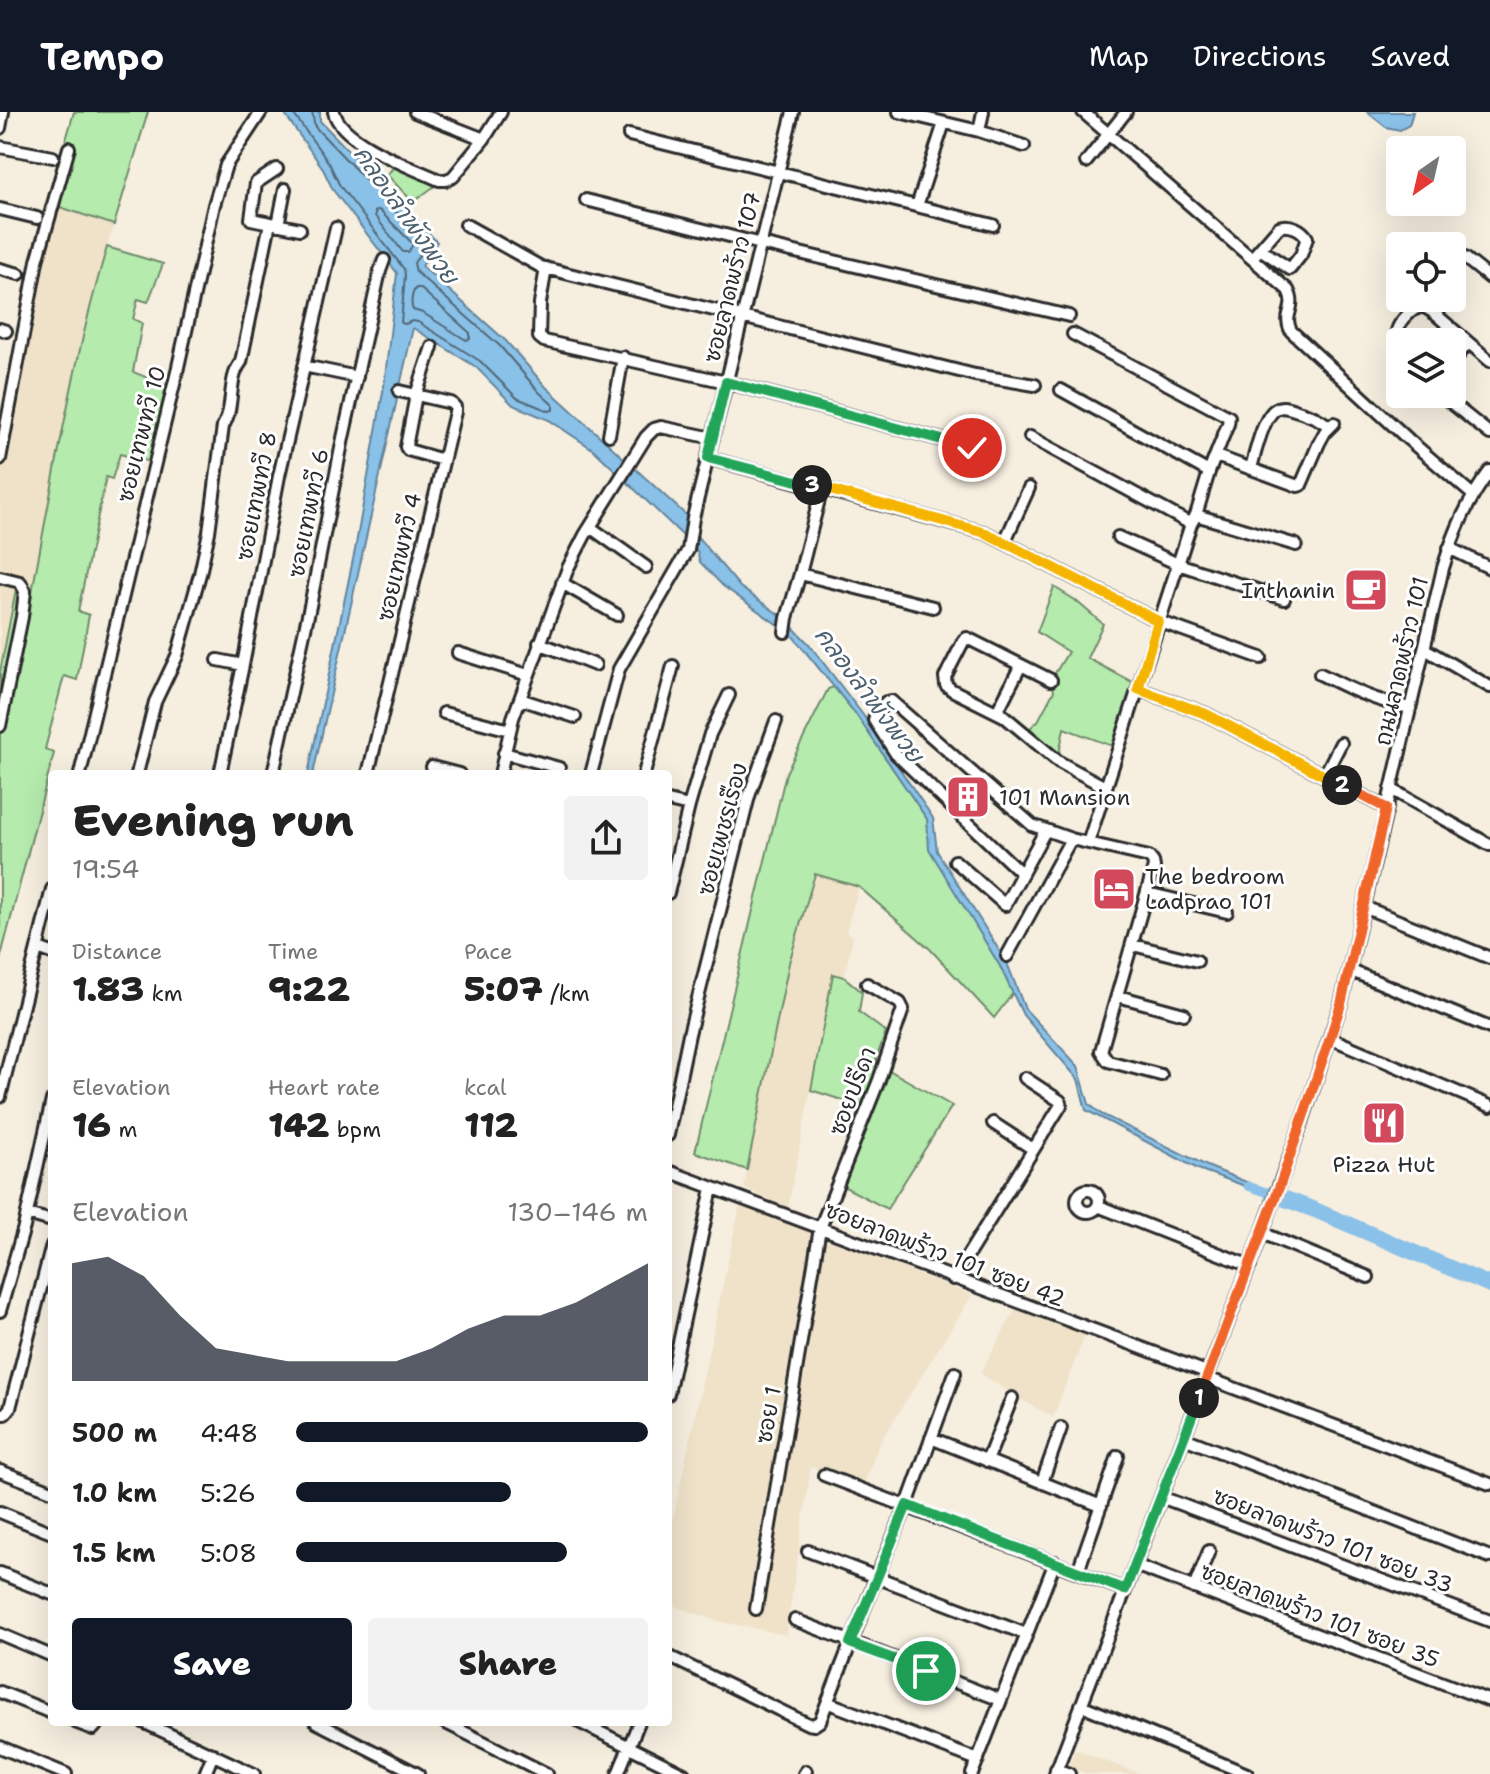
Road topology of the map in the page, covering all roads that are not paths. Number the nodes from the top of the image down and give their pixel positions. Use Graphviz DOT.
graph roads {
  1 [pos="3,112"];
  2 [pos="261,112"];
  3 [pos="334,112"];
  4 [pos="415,112"];
  5 [pos="501,112"];
  6 [pos="793,112"];
  7 [pos="899,112"];
  8 [pos="983,112"];
  9 [pos="1083,112"];
  10 [pos="1126,112"];
  11 [pos="944,123"];
  12 [pos="0,128"];
  13 [pos="979,131"];
  14 [pos="1108,134"];
  15 [pos="629,135"];
  16 [pos="484,139"];
  17 [pos="1024,146"];
  18 [pos="0,147"];
  19 [pos="69,148"];
  20 [pos="53,157"];
  21 [pos="1086,162"];
  22 [pos="277,169"];
  23 [pos="779,171"];
  24 [pos="285,189"];
  25 [pos="586,200"];
  26 [pos="917,206"];
  27 [pos="0,209"];
  28 [pos="37,218"];
  29 [pos="274,224"];
  30 [pos="466,225"];
  31 [pos="993,225"];
  32 [pos="336,228"];
  33 [pos="300,229"];
  34 [pos="761,244"];
  35 [pos="1256,254"];
  36 [pos="1466,259"];
  37 [pos="384,260"];
  38 [pos="546,268"];
  39 [pos="0,269"];
  40 [pos="19,274"];
  41 [pos="1490,278"];
  42 [pos="1069,316"];
  43 [pos="742,318"];
  44 [pos="1398,328"];
  45 [pos="1451,328"];
  46 [pos="1073,334"];
  47 [pos="1468,343"];
  48 [pos="1466,346"];
  49 [pos="432,347"];
  50 [pos="623,357"];
  51 [pos="1490,361"];
  52 [pos="304,366"];
  53 [pos="357,377"];
  54 [pos="726,382"];
  55 [pos="1035,385"];
  56 [pos="1061,390"];
  57 [pos="399,391"];
  58 [pos="416,395"];
  59 [pos="1458,408"];
  60 [pos="1490,434"];
  61 [pos="609,435"];
  62 [pos="1030,437"];
  63 [pos="713,438"];
  64 [pos="972,448"];
  65 [pos="1216,456"];
  66 [pos="708,458"];
  67 [pos="0,459"];
  68 [pos="443,460"];
  69 [pos="1251,468"];
  70 [pos="1490,471"];
  71 [pos="1209,472"];
  72 [pos="822,488"];
  73 [pos="1029,488"];
  74 [pos="1473,495"];
  75 [pos="1193,519"];
  76 [pos="592,523"];
  77 [pos="1118,537"];
  78 [pos="1005,541"];
  79 [pos="1296,545"];
  80 [pos="1449,548"];
  81 [pos="1178,564"];
  82 [pos="646,567"];
  83 [pos="1490,568"];
  84 [pos="800,574"];
  85 [pos="0,577"];
  86 [pos="562,583"];
  87 [pos="1284,599"];
  88 [pos="933,607"];
  89 [pos="617,615"];
  90 [pos="1158,621"];
  91 [pos="785,632"];
  92 [pos="539,643"];
  93 [pos="1425,649"];
  94 [pos="458,653"];
  95 [pos="1261,658"];
  96 [pos="218,660"];
  97 [pos="243,665"];
  98 [pos="595,665"];
  99 [pos="1021,665"];
  100 [pos="673,666"];
  101 [pos="1320,674"];
  102 [pos="528,675"];
  103 [pos="1051,680"];
  104 [pos="1490,687"];
  105 [pos="1138,689"];
  106 [pos="729,695"];
  107 [pos="520,699"];
  108 [pos="1410,708"];
  109 [pos="997,712"];
  110 [pos="444,713"];
  111 [pos="575,717"];
  112 [pos="776,721"];
  113 [pos="0,726"];
  114 [pos="510,730"];
  115 [pos="1341,743"];
  116 [pos="504,753"];
  117 [pos="432,767"];
  118 [pos="559,768"];
  119 [pos="81,770"];
  120 [pos="138,770"];
  121 [pos="221,770"];
  122 [pos="274,770"];
  123 [pos="369,770"];
  124 [pos="444,770"];
  125 [pos="501,770"];
  126 [pos="592,770"];
  127 [pos="645,770"];
  128 [pos="1324,776"];
  129 [pos="1105,787"];
  130 [pos="1391,789"];
  131 [pos="672,802"];
  132 [pos="689,806"];
  133 [pos="1386,808"];
  134 [pos="1045,831"];
  135 [pos="1071,839"];
  136 [pos="1088,843"];
  137 [pos="1490,845"];
  138 [pos="955,861"];
  139 [pos="1022,874"];
  140 [pos="672,876"];
  141 [pos="1147,893"];
  142 [pos="48,906"];
  143 [pos="1364,907"];
  144 [pos="1227,912"];
  145 [pos="1133,945"];
  146 [pos="38,948"];
  147 [pos="48,952"];
  148 [pos="1007,956"];
  149 [pos="1490,958"];
  150 [pos="1197,961"];
  151 [pos="1349,970"];
  152 [pos="867,984"];
  153 [pos="1118,996"];
  154 [pos="1184,1014"];
  155 [pos="1490,1028"];
  156 [pos="1330,1038"];
  157 [pos="1161,1075"];
  158 [pos="1025,1078"];
  159 [pos="0,1097"];
  160 [pos="1490,1106"];
  161 [pos="672,1116"];
  162 [pos="48,1118"];
  163 [pos="993,1123"];
  164 [pos="1033,1149"];
  165 [pos="672,1173"];
  166 [pos="712,1188"];
  167 [pos="1098,1206"];
  168 [pos="27,1214"];
  169 [pos="48,1220"];
  170 [pos="820,1228"];
  171 [pos="1262,1233"];
  172 [pos="48,1261"];
  173 [pos="1250,1266"];
  174 [pos="1368,1277"];
  175 [pos="953,1279"];
  176 [pos="0,1311"];
  177 [pos="955,1373"];
  178 [pos="672,1375"];
  179 [pos="1208,1376"];
  180 [pos="1012,1398"];
  181 [pos="0,1414"];
  182 [pos="1061,1428"];
  183 [pos="931,1438"];
  184 [pos="1184,1438"];
  185 [pos="1118,1456"];
  186 [pos="987,1461"];
  187 [pos="0,1471"];
  188 [pos="824,1475"];
  189 [pos="1042,1482"];
  190 [pos="1490,1484"];
  191 [pos="48,1489"];
  192 [pos="1161,1497"];
  193 [pos="907,1505"];
  194 [pos="1101,1506"];
  195 [pos="0,1512"];
  196 [pos="48,1531"];
  197 [pos="808,1551"];
  198 [pos="1209,1551"];
  199 [pos="1490,1557"];
  200 [pos="1055,1562"];
  201 [pos="1135,1565"];
  202 [pos="1078,1571"];
  203 [pos="0,1573"];
  204 [pos="877,1576"];
  205 [pos="1194,1588"];
  206 [pos="1125,1590"];
  207 [pos="48,1592"];
  208 [pos="756,1609"];
  209 [pos="795,1620"];
  210 [pos="1490,1621"];
  211 [pos="0,1634"];
  212 [pos="1026,1634"];
  213 [pos="850,1643"];
  214 [pos="48,1654"];
  215 [pos="672,1658"];
  216 [pos="0,1692"];
  217 [pos="1001,1700"];
  218 [pos="1490,1701"];
  219 [pos="829,1703"];
  220 [pos="1081,1705"];
  221 [pos="48,1711"];
  222 [pos="152,1726"];
  223 [pos="324,1726"];
  224 [pos="452,1726"];
  225 [pos="587,1726"];
  226 [pos="637,1726"];
  227 [pos="0,1747"];
  228 [pos="629,1747"];
  229 [pos="213,1754"];
  230 [pos="978,1760"];
  231 [pos="1056,1772"];
  232 [pos="66,1774"];
  233 [pos="205,1774"];
  234 [pos="254,1774"];
  235 [pos="418,1774"];
  236 [pos="547,1774"];
  237 [pos="618,1774"];
  238 [pos="684,1774"];
  239 [pos="972,1774"];
  240 [pos="1069,1774"];
  241 [pos="1247,1774"];
  1 -- 12 [label="street"];
  2 -- 119 [label="street, ซอยเทพทวี 10"];
  3 -- 16 [label="street"];
  4 -- 16 [label="street"];
  5 -- 16 [label="street"];
  6 -- 23 [label="street, ซอยลาดพร้าว 107"];
  7 -- 11 [label="street"];
  8 -- 13 [label="street"];
  9 -- 14 [label="street"];
  10 -- 14 [label="street"];
  11 -- 13 [label="street"];
  11 -- 26 [label="street"];
  13 -- 17 [label="street"];
  14 -- 21 [label="street"];
  14 -- 35 [label="street"];
  15 -- 23 [label="street"];
  18 -- 20 [label="street"];
  19 -- 67 [label="street"];
  22 -- 29 [label="street"];
  23 -- 26 [label="street"];
  23 -- 34 [label="street, ซอยลาดพร้าว 107"];
  24 -- 29 [label="street"];
  25 -- 34 [label="street"];
  26 -- 31 [label="street"];
  27 -- 28 [label="street"];
  29 -- 33 [label="street"];
  29 -- 120 [label="street"];
  30 -- 38 [label="street"];
  32 -- 52 [label="street, ซอยเทพทวี 8"];
  34 -- 42 [label="street"];
  34 -- 43 [label="street, ซอยลาดพร้าว 107"];
  35 -- 35 [label="street"];
  35 -- 74 [label="street"];
  36 -- 41 [label="street"];
  37 -- 53 [label="street, ซอยเทพทวี 6"];
  38 -- 43 [label="street"];
  38 -- 50 [label="street"];
  39 -- 40 [label="street"];
  43 -- 54 [label="street, ซอยลาดพร้าว 107"];
  43 -- 55 [label="street"];
  44 -- 45 [label="street"];
  46 -- 65 [label="street"];
  47 -- 48 [label="street"];
  47 -- 51 [label="street"];
  49 -- 58 [label="street"];
  50 -- 54 [label="street"];
  50 -- 61 [label="street"];
  52 -- 53 [label="street"];
  52 -- 97 [label="street, ซอยเทพทวี 8"];
  53 -- 122 [label="street, ซอยเทพทวี 6"];
  54 -- 63 [label="street, ซอยลาดพร้าว 107"];
  54 -- 64 [label="street"];
  56 -- 71 [label="street"];
  57 -- 58 [label="street, ซอยเทพทวี 4"];
  58 -- 68 [label="street"];
  58 -- 68 [label="street, ซอยเทพทวี 4"];
  59 -- 60 [label="street"];
  62 -- 75 [label="street"];
  63 -- 66 [label="street, ซอยลาดพร้าว 107"];
  63 -- 76 [label="street"];
  65 -- 69 [label="street"];
  65 -- 71 [label="street"];
  66 -- 72 [label="street"];
  66 -- 126 [label="street, ซอยลาดพร้าว 107"];
  68 -- 123 [label="street, ซอยเทพทวี 4"];
  69 -- 69 [label="street"];
  70 -- 74 [label="street, ถนนลาดพร้าว 101"];
  71 -- 75 [label="street"];
  72 -- 78 [label="street"];
  72 -- 84 [label="street"];
  73 -- 78 [label="street"];
  74 -- 80 [label="street, ถนนลาดพร้าว 101"];
  75 -- 79 [label="street"];
  75 -- 81 [label="street"];
  76 -- 82 [label="street"];
  76 -- 86 [label="street"];
  77 -- 81 [label="street"];
  78 -- 90 [label="street"];
  80 -- 83 [label="street"];
  80 -- 93 [label="street, ถนนลาดพร้าว 101"];
  81 -- 87 [label="street"];
  81 -- 90 [label="street"];
  84 -- 88 [label="street"];
  84 -- 91 [label="street"];
  85 -- 113 [label="street"];
  86 -- 89 [label="street"];
  86 -- 92 [label="street"];
  90 -- 95 [label="street"];
  90 -- 105 [label="street"];
  92 -- 98 [label="street"];
  92 -- 102 [label="street"];
  93 -- 104 [label="street"];
  93 -- 108 [label="street, ถนนลาดพร้าว 101"];
  94 -- 102 [label="street"];
  96 -- 97 [label="street"];
  97 -- 121 [label="street, ซอยเทพทวี 8"];
  99 -- 103 [label="street"];
  99 -- 109 [label="street"];
  99 -- 109 [label="street"];
  100 -- 127 [label="street"];
  101 -- 108 [label="street"];
  102 -- 107 [label="street"];
  105 -- 128 [label="street"];
  105 -- 129 [label="street"];
  106 -- 132 [label="street"];
  107 -- 111 [label="street"];
  107 -- 114 [label="street"];
  108 -- 130 [label="street, ถนนลาดพร้าว 101"];
  109 -- 129 [label="street"];
  110 -- 114 [label="street"];
  112 -- 161 [label="street, ซอยเพชรเรือง"];
  114 -- 116 [label="street"];
  115 -- 128 [label="street"];
  116 -- 118 [label="street"];
  116 -- 125 [label="street"];
  117 -- 124 [label="street"];
  128 -- 133 [label="street"];
  129 -- 136 [label="street"];
  130 -- 133 [label="street, ถนนลาดพร้าว 101"];
  130 -- 137 [label="street"];
  131 -- 132 [label="street"];
  132 -- 140 [label="street"];
  133 -- 143 [label="street, ถนนลาดพร้าว 101"];
  134 -- 135 [label="street"];
  134 -- 139 [label="street"];
  134 -- 139 [label="street"];
  135 -- 136 [label="street"];
  135 -- 148 [label="street"];
  136 -- 141 [label="street"];
  138 -- 139 [label="street"];
  141 -- 144 [label="street"];
  141 -- 145 [label="street"];
  142 -- 146 [label="street"];
  143 -- 149 [label="street"];
  143 -- 151 [label="street, ถนนลาดพร้าว 101"];
  145 -- 150 [label="street"];
  145 -- 153 [label="street"];
  146 -- 147 [label="street"];
  146 -- 159 [label="street"];
  151 -- 155 [label="street"];
  151 -- 156 [label="street, ถนนลาดพร้าว 101"];
  152 -- 170 [label="street, ซอยปรีดา"];
  153 -- 154 [label="street"];
  153 -- 157 [label="street"];
  156 -- 160 [label="street"];
  156 -- 171 [label="street, ถนนลาดพร้าว 101"];
  158 -- 164 [label="street"];
  162 -- 168 [label="street"];
  163 -- 164 [label="street"];
  164 -- 175 [label="street"];
  165 -- 166 [label="street, ซอยลาดพร้าว 101 ซอย 42"];
  166 -- 170 [label="street, ซอยลาดพร้าว 101 ซอย 42"];
  166 -- 178 [label="street"];
  167 -- 173 [label="street"];
  168 -- 169 [label="street"];
  168 -- 176 [label="street"];
  170 -- 175 [label="street, ซอยลาดพร้าว 101 ซอย 42"];
  170 -- 208 [label="street, ซอย 1"];
  171 -- 173 [label="street, ถนนลาดพร้าว 101"];
  171 -- 174 [label="street"];
  172 -- 181 [label="street"];
  173 -- 179 [label="street, ถนนลาดพร้าว 101"];
  175 -- 179 [label="street, ซอยลาดพร้าว 101 ซอย 42"];
  177 -- 183 [label="street"];
  179 -- 184 [label="street, ถนนลาดพร้าว 101"];
  179 -- 190 [label="street, ซอยลาดพร้าว 101 ซอย 42"];
  180 -- 186 [label="street"];
  182 -- 189 [label="street"];
  183 -- 186 [label="street"];
  183 -- 193 [label="street"];
  184 -- 192 [label="street, ถนนลาดพร้าว 101"];
  184 -- 199 [label="street"];
  185 -- 194 [label="street"];
  186 -- 189 [label="street"];
  187 -- 191 [label="street"];
  188 -- 193 [label="street"];
  189 -- 194 [label="street"];
  192 -- 201 [label="street, ถนนลาดพร้าว 101"];
  192 -- 210 [label="street, ซอยลาดพร้าว 101 ซอย 33"];
  193 -- 200 [label="street"];
  193 -- 204 [label="street"];
  194 -- 202 [label="street"];
  195 -- 196 [label="street"];
  197 -- 204 [label="street"];
  198 -- 205 [label="street"];
  200 -- 202 [label="street"];
  200 -- 212 [label="street"];
  201 -- 205 [label="street, ซอยลาดพร้าว 101 ซอย 35"];
  201 -- 206 [label="street, ถนนลาดพร้าว 101"];
  202 -- 206 [label="street"];
  203 -- 207 [label="street"];
  204 -- 212 [label="street"];
  204 -- 213 [label="street"];
  205 -- 218 [label="street, ซอยลาดพร้าว 101 ซอย 35"];
  206 -- 220 [label="street, ถนนลาดพร้าว 101"];
  209 -- 213 [label="street"];
  211 -- 214 [label="street"];
  212 -- 217 [label="street"];
  213 -- 217 [label="street"];
  213 -- 219 [label="street"];
  215 -- 219 [label="street"];
  216 -- 221 [label="street"];
  217 -- 230 [label="street"];
  219 -- 230 [label="street"];
  220 -- 231 [label="street, ถนนลาดพร้าว 101"];
  220 -- 241 [label="street"];
  222 -- 229 [label="street"];
  223 -- 235 [label="street"];
  224 -- 236 [label="street"];
  225 -- 228 [label="street"];
  226 -- 228 [label="street"];
  227 -- 232 [label="street"];
  228 -- 237 [label="street"];
  228 -- 238 [label="street"];
  229 -- 233 [label="street"];
  229 -- 234 [label="street"];
  230 -- 239 [label="street"];
  231 -- 240 [label="street"];
}
